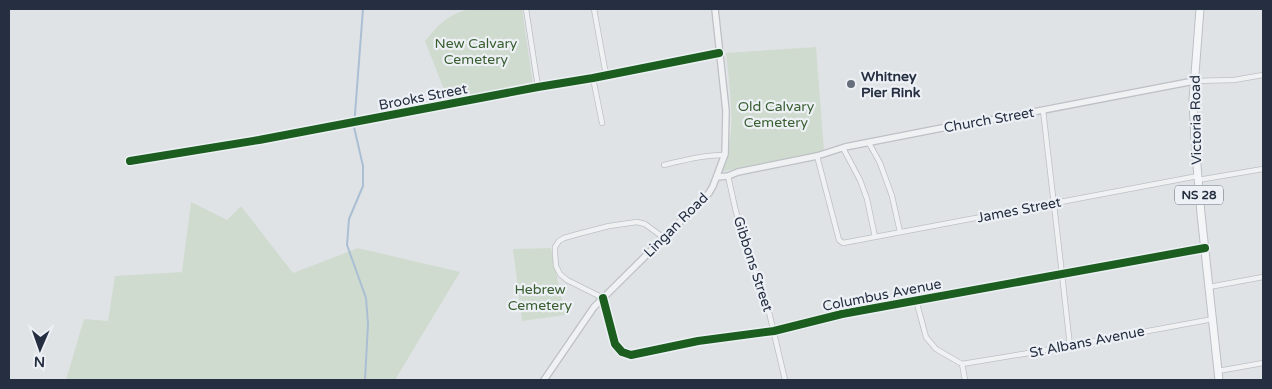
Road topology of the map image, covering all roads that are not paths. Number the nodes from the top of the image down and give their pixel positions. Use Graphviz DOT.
graph roads {
  1 [pos="526,9"];
  2 [pos="594,9"];
  3 [pos="715,9"];
  4 [pos="1200,9"];
  5 [pos="719,53"];
  6 [pos="606,75"];
  7 [pos="1263,75"];
  8 [pos="593,78"];
  9 [pos="1194,81"];
  10 [pos="538,87"];
  11 [pos="1043,110"];
  12 [pos="602,124"];
  13 [pos="869,143"];
  14 [pos="843,148"];
  15 [pos="725,155"];
  16 [pos="817,156"];
  17 [pos="130,161"];
  18 [pos="664,165"];
  19 [pos="1263,170"];
  20 [pos="728,176"];
  21 [pos="717,177"];
  22 [pos="1198,178"];
  23 [pos="1054,203"];
  24 [pos="900,232"];
  25 [pos="875,237"];
  26 [pos="664,238"];
  27 [pos="1205,248"];
  28 [pos="1062,274"];
  29 [pos="1263,277"];
  30 [pos="1209,287"];
  31 [pos="603,298"];
  32 [pos="916,300"];
  33 [pos="1213,319"];
  34 [pos="774,331"];
  35 [pos="1070,346"];
  36 [pos="1263,362"];
  37 [pos="962,364"];
  38 [pos="1218,371"];
  39 [pos="544,380"];
  40 [pos="785,380"];
  41 [pos="965,380"];
  42 [pos="1219,380"];
  1 -- 10 [label="street"];
  2 -- 6 [label="street"];
  3 -- 5 [label="street, Lingan Road"];
  4 -- 9 [label="main road, Victoria Road / NS 28"];
  5 -- 6 [label="street, Brooks Street"];
  5 -- 15 [label="street, Lingan Road"];
  6 -- 8 [label="street, Brooks Street"];
  7 -- 9 [label="street, Church Street"];
  8 -- 10 [label="street, Brooks Street"];
  8 -- 12 [label="street"];
  9 -- 11 [label="street, Church Street"];
  9 -- 22 [label="main road, Victoria Road / NS 28"];
  10 -- 17 [label="street, Brooks Street"];
  11 -- 13 [label="street, Church Street"];
  11 -- 23 [label="street"];
  13 -- 14 [label="street, Church Street"];
  13 -- 24 [label="street"];
  14 -- 16 [label="street, Church Street"];
  14 -- 25 [label="street"];
  15 -- 18 [label="street"];
  15 -- 21 [label="street, Lingan Road"];
  16 -- 20 [label="street, Church Street"];
  16 -- 25 [label="street, James Street"];
  19 -- 22 [label="street, James Street"];
  20 -- 21 [label="street, Church Street"];
  20 -- 34 [label="street, Gibbons Street"];
  21 -- 26 [label="street, Lingan Road"];
  22 -- 23 [label="street, James Street"];
  22 -- 27 [label="main road, Victoria Road / NS 28"];
  23 -- 24 [label="street, James Street"];
  23 -- 28 [label="street"];
  24 -- 25 [label="street, James Street"];
  26 -- 31 [label="street, Lingan Road"];
  26 -- 31 [label="street"];
  27 -- 28 [label="street, Columbus Avenue"];
  27 -- 30 [label="main road, Victoria Road / NS 28"];
  28 -- 32 [label="street, Columbus Avenue"];
  28 -- 35 [label="street"];
  29 -- 30 [label="street"];
  30 -- 33 [label="main road, Victoria Road / NS 28"];
  31 -- 34 [label="street, Columbus Avenue"];
  31 -- 39 [label="street, Lingan Road"];
  32 -- 34 [label="street, Columbus Avenue"];
  32 -- 37 [label="street"];
  33 -- 35 [label="street, St Albans Avenue"];
  33 -- 38 [label="main road, Victoria Road / NS 28"];
  34 -- 40 [label="street, Gibbons Street"];
  35 -- 37 [label="street, St Albans Avenue"];
  36 -- 38 [label="street"];
  37 -- 41 [label="street"];
  38 -- 42 [label="main road, Victoria Road / NS 28"];
}
